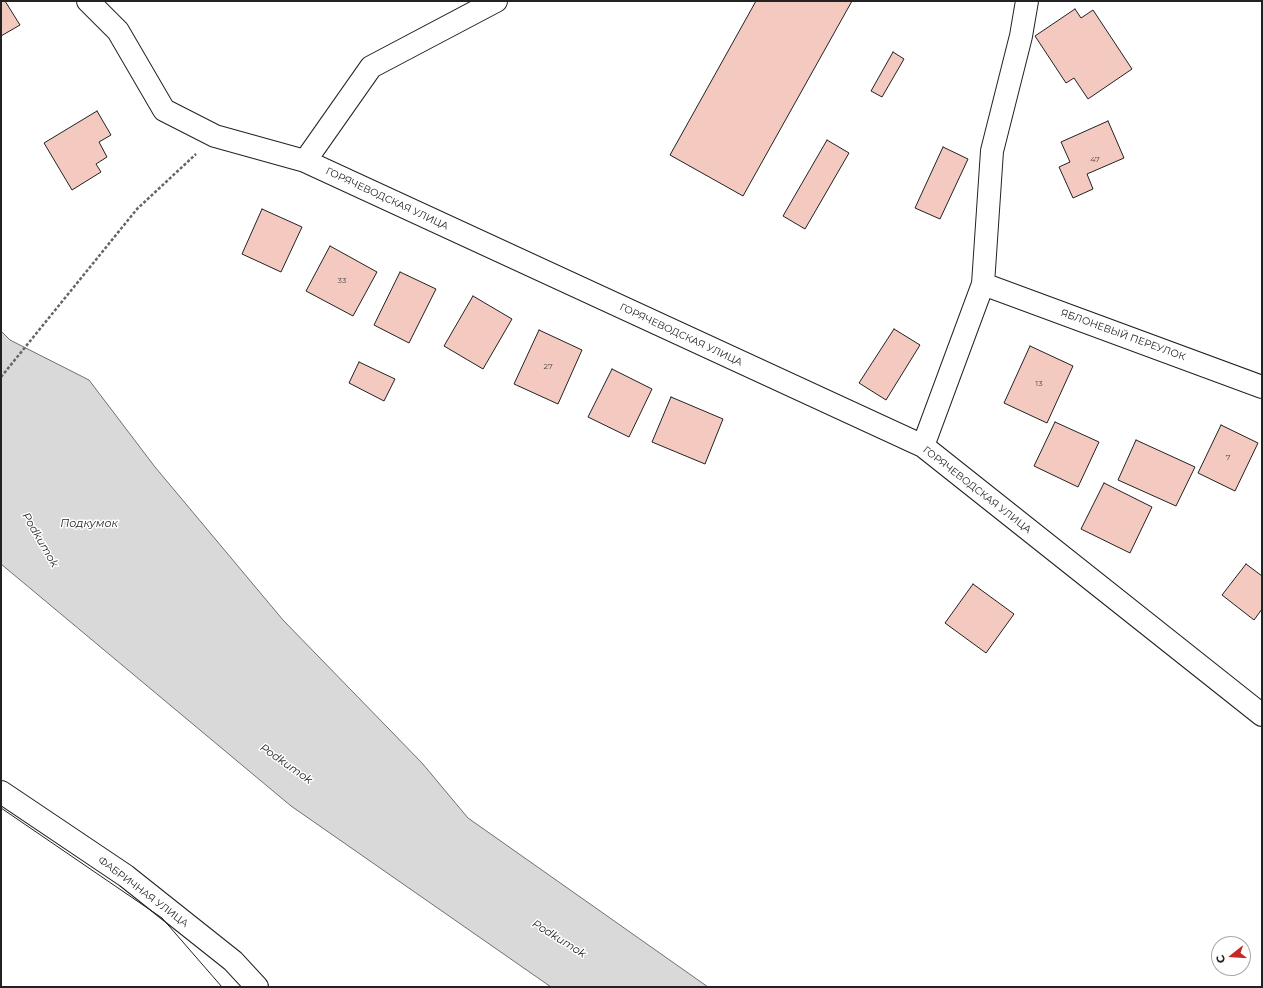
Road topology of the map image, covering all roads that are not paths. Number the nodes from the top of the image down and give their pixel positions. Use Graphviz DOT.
graph roads {
  1 [pos="88,1"];
  2 [pos="496,1"];
  3 [pos="1027,1"];
  4 [pos="305,161"];
  5 [pos="983,284"];
  6 [pos="1262,387"];
  7 [pos="923,446"];
  8 [pos="1262,715"];
  9 [pos="1,792"];
  10 [pos="257,987"];
  1 -- 4 [label="street, ГОРЯЧЕВОДСКАЯ УЛИЦА"];
  2 -- 4 [label="street"];
  3 -- 5 [label="street"];
  4 -- 7 [label="street, ГОРЯЧЕВОДСКАЯ УЛИЦА"];
  5 -- 6 [label="street, ЯБЛОНЕВЫЙ ПЕРЕУЛОК"];
  5 -- 7 [label="street"];
  7 -- 8 [label="street, ГОРЯЧЕВОДСКАЯ УЛИЦА"];
  9 -- 10 [label="street, ФАБРИЧНАЯ УЛИЦА"];
}
